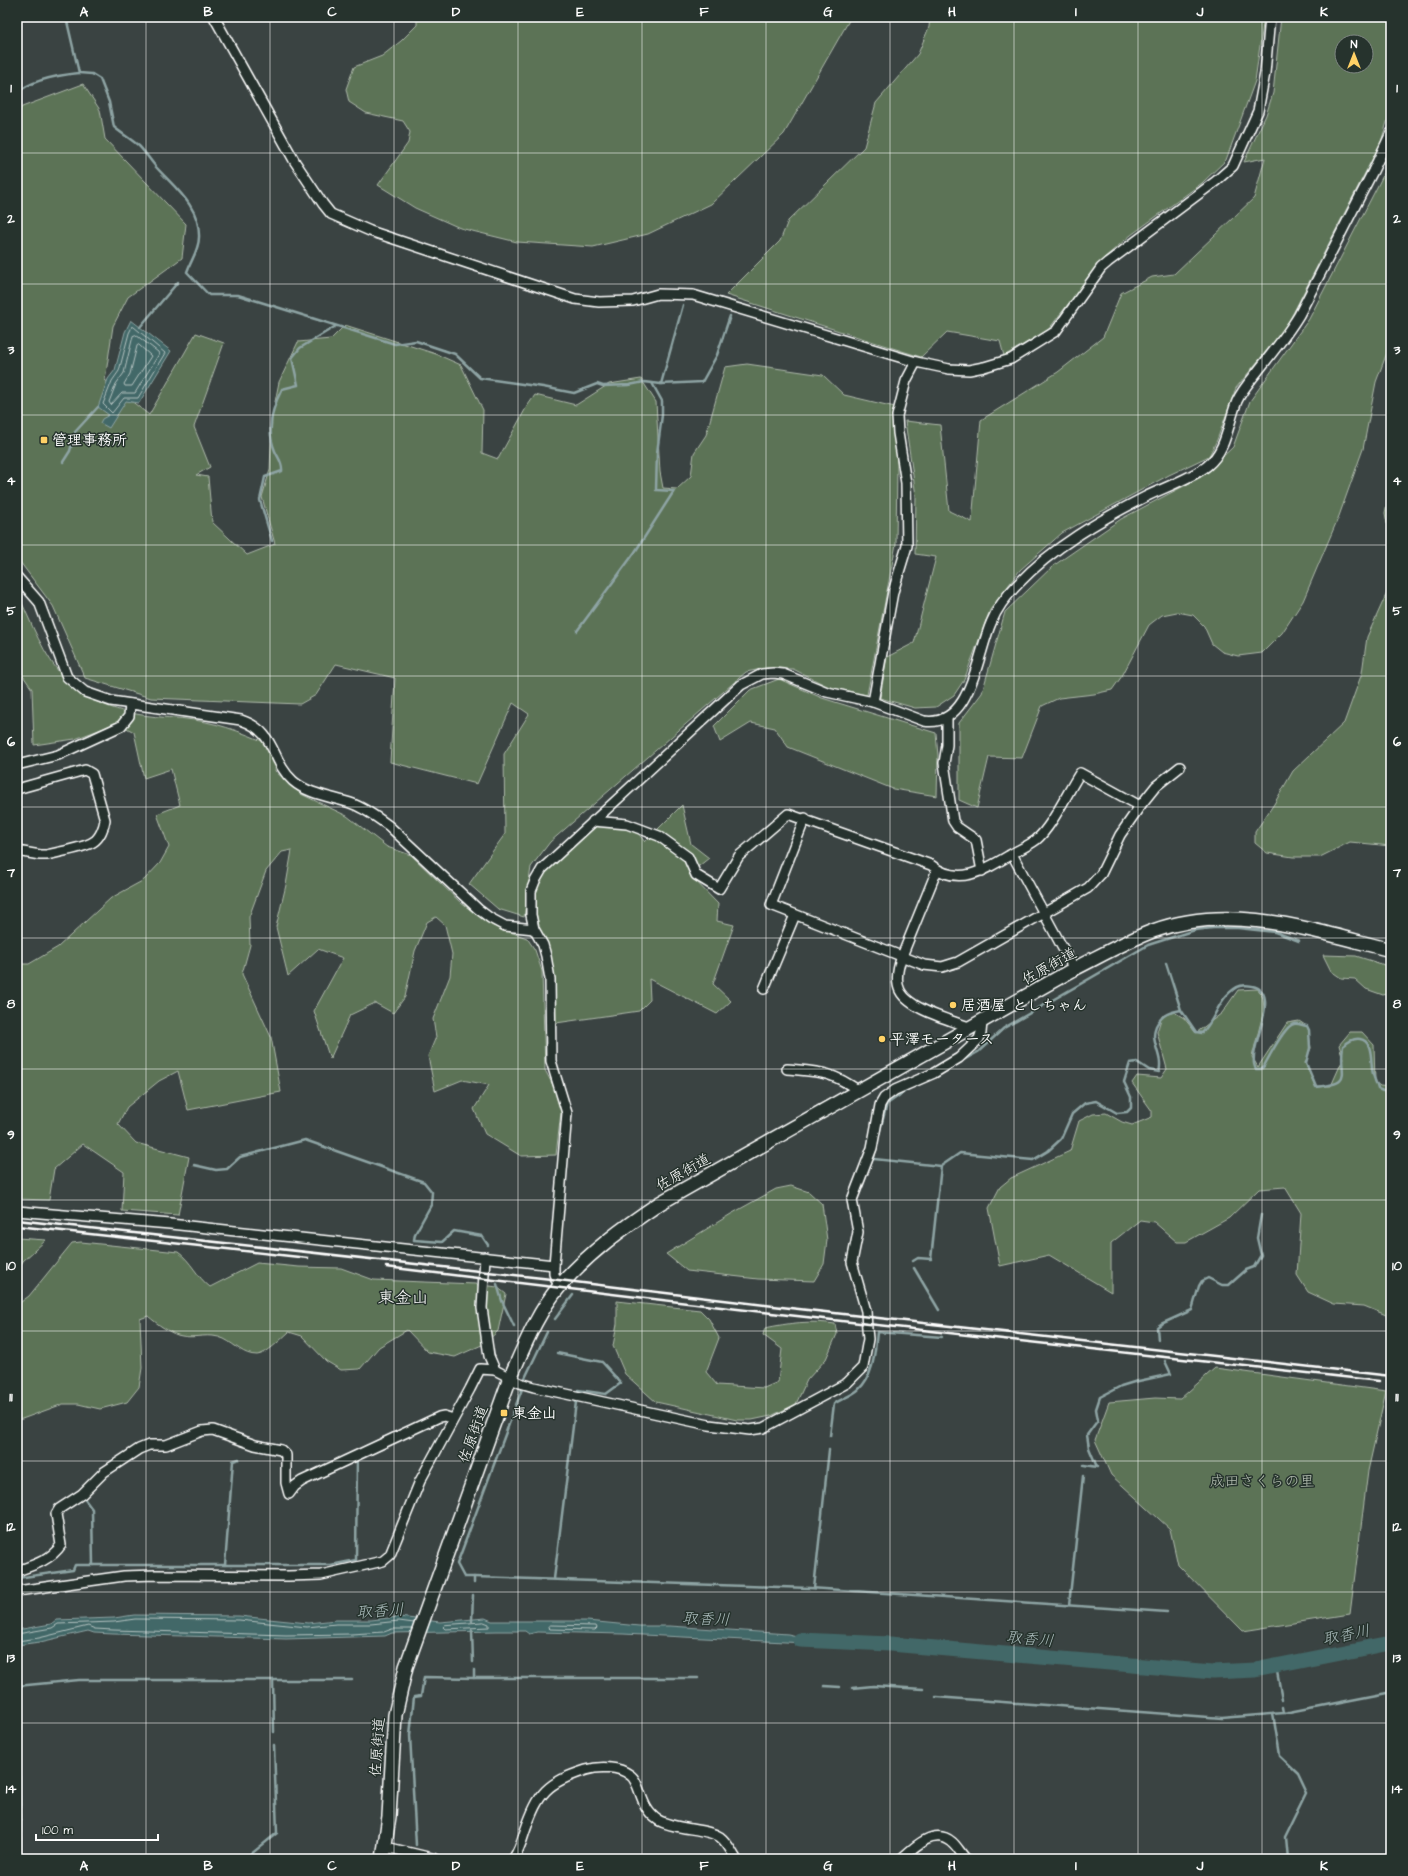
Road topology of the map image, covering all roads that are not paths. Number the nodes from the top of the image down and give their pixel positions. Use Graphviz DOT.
graph roads {
  1 [pos="214,17"];
  2 [pos="1270,17"];
  3 [pos="1391,133"];
  4 [pos="916,362"];
  5 [pos="17,577"];
  6 [pos="873,702"];
  7 [pos="130,704"];
  8 [pos="947,718"];
  9 [pos="17,765"];
  10 [pos="1180,767"];
  11 [pos="17,788"];
  12 [pos="1140,806"];
  13 [pos="805,818"];
  14 [pos="593,821"];
  15 [pos="17,851"];
  16 [pos="1012,854"];
  17 [pos="937,870"];
  18 [pos="982,871"];
  19 [pos="1046,914"];
  20 [pos="795,915"];
  21 [pos="534,929"];
  22 [pos="1391,950"];
  23 [pos="902,956"];
  24 [pos="1074,969"];
  25 [pos="764,989"];
  26 [pos="977,1025"];
  27 [pos="787,1069"];
  28 [pos="859,1092"];
  29 [pos="17,1211"];
  30 [pos="485,1258"];
  31 [pos="554,1265"];
  32 [pos="559,1287"];
  33 [pos="495,1370"];
  34 [pos="510,1378"];
  35 [pos="453,1419"];
  36 [pos="17,1571"];
  37 [pos="17,1591"];
  38 [pos="385,1853"];
  39 [pos="436,1859"];
  40 [pos="513,1859"];
  41 [pos="736,1859"];
  42 [pos="901,1859"];
  43 [pos="966,1859"];
  1 -- 4 [label="street"];
  2 -- 4 [label="street"];
  3 -- 8 [label="street"];
  4 -- 6 [label="street"];
  5 -- 7 [label="street"];
  6 -- 8 [label="street"];
  6 -- 14 [label="street"];
  7 -- 9 [label="street"];
  7 -- 21 [label="street"];
  8 -- 18 [label="street"];
  10 -- 12 [label="street"];
  11 -- 15 [label="street"];
  12 -- 16 [label="street"];
  12 -- 19 [label="street"];
  13 -- 14 [label="street"];
  13 -- 17 [label="street"];
  13 -- 20 [label="street"];
  14 -- 21 [label="street"];
  16 -- 18 [label="street"];
  16 -- 19 [label="street"];
  17 -- 18 [label="street"];
  17 -- 23 [label="street"];
  19 -- 23 [label="street"];
  19 -- 24 [label="street"];
  20 -- 23 [label="street"];
  20 -- 25 [label="street"];
  21 -- 31 [label="street"];
  22 -- 24 [label="highway, 佐原街道"];
  23 -- 26 [label="street"];
  24 -- 26 [label="highway, 佐原街道"];
  26 -- 28 [label="highway, 佐原街道"];
  26 -- 34 [label="street"];
  27 -- 28 [label="street"];
  28 -- 32 [label="highway, 佐原街道"];
  29 -- 30 [label="street"];
  30 -- 31 [label="street"];
  30 -- 33 [label="street"];
  31 -- 32 [label="street"];
  32 -- 34 [label="highway, 佐原街道"];
  33 -- 34 [label="street"];
  33 -- 35 [label="street"];
  34 -- 38 [label="highway, 佐原街道"];
  35 -- 36 [label="street"];
  35 -- 37 [label="street"];
  38 -- 39 [label="street"];
  40 -- 41 [label="street"];
  42 -- 43 [label="street"];
}
